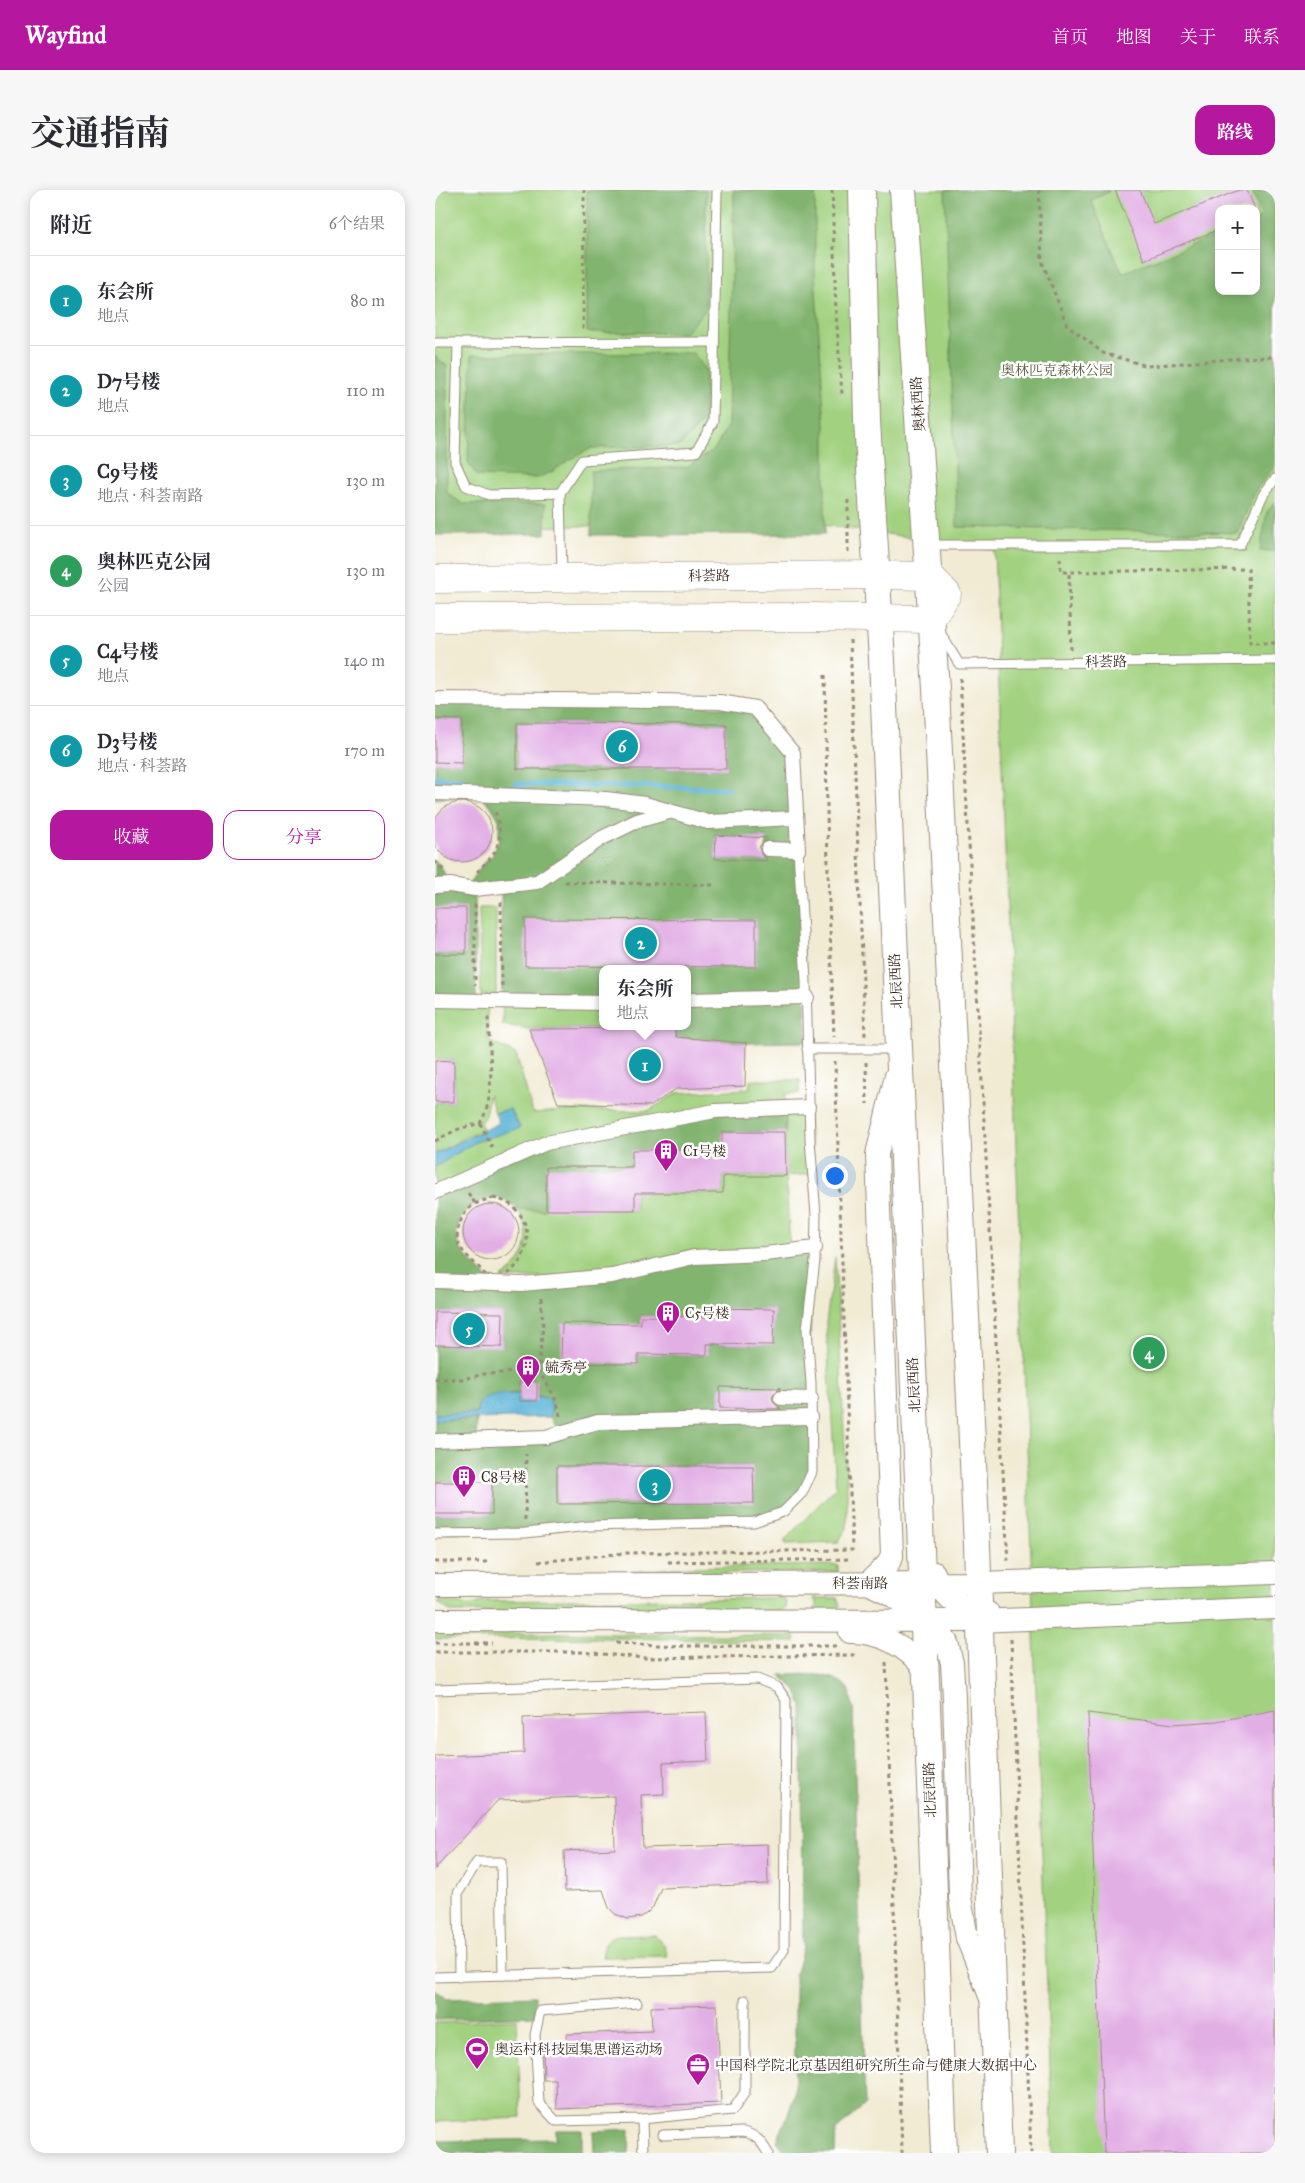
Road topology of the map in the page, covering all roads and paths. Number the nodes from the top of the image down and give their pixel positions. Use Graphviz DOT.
graph roads {
  1 [pos="583,190"];
  2 [pos="717,190"];
  3 [pos="833,190"];
  4 [pos="862,190"];
  5 [pos="903,190"];
  6 [pos="1039,190"];
  7 [pos="714,342"];
  8 [pos="435,343"];
  9 [pos="458,343"];
  10 [pos="583,344"];
  11 [pos="1275,357"];
  12 [pos="843,400"];
  13 [pos="1275,479"];
  14 [pos="559,493"];
  15 [pos="847,497"];
  16 [pos="1060,544"];
  17 [pos="937,546"];
  18 [pos="1069,572"];
  19 [pos="849,575"];
  20 [pos="878,575"];
  21 [pos="929,576"];
  22 [pos="562,578"];
  23 [pos="435,579"];
  24 [pos="435,618"];
  25 [pos="880,618"];
  26 [pos="931,619"];
  27 [pos="1275,643"];
  28 [pos="1275,660"];
  29 [pos="1071,662"];
  30 [pos="825,675"];
  31 [pos="435,699"];
  32 [pos="435,792"];
  33 [pos="477,794"];
  34 [pos="669,812"];
  35 [pos="796,818"];
  36 [pos="768,849"];
  37 [pos="798,850"];
  38 [pos="537,882"];
  39 [pos="501,885"];
  40 [pos="713,885"];
  41 [pos="435,886"];
  42 [pos="471,888"];
  43 [pos="807,997"];
  44 [pos="435,1000"];
  45 [pos="691,1000"];
  46 [pos="481,1001"];
  47 [pos="502,1001"];
  48 [pos="599,1002"];
  49 [pos="807,1048"];
  50 [pos="834,1048"];
  51 [pos="899,1056"];
  52 [pos="808,1107"];
  53 [pos="480,1123"];
  54 [pos="435,1141"];
  55 [pos="501,1162"];
  56 [pos="435,1192"];
  57 [pos="815,1248"];
  58 [pos="435,1281"];
  59 [pos="536,1282"];
  60 [pos="490,1283"];
  61 [pos="538,1371"];
  62 [pos="435,1379"];
  63 [pos="781,1398"];
  64 [pos="811,1399"];
  65 [pos="810,1417"];
  66 [pos="561,1421"];
  67 [pos="525,1438"];
  68 [pos="435,1441"];
  69 [pos="920,1513"];
  70 [pos="525,1533"];
  71 [pos="435,1534"];
  72 [pos="435,1562"];
  73 [pos="493,1562"];
  74 [pos="532,1562"];
  75 [pos="1275,1573"];
  76 [pos="791,1583"];
  77 [pos="869,1583"];
  78 [pos="922,1583"];
  79 [pos="979,1583"];
  80 [pos="435,1585"];
  81 [pos="1275,1608"];
  82 [pos="435,1620"];
  83 [pos="610,1620"];
  84 [pos="791,1620"];
  85 [pos="923,1620"];
  86 [pos="980,1620"];
  87 [pos="1014,1620"];
  88 [pos="607,1642"];
  89 [pos="435,1643"];
  90 [pos="497,1643"];
  91 [pos="843,1646"];
  92 [pos="435,1652"];
  93 [pos="855,1655"];
  94 [pos="925,1669"];
  95 [pos="435,1690"];
  96 [pos="503,1976"];
  97 [pos="435,1977"];
  98 [pos="459,1977"];
  99 [pos="745,2000"];
  100 [pos="637,2003"];
  101 [pos="993,2005"];
  102 [pos="642,2119"];
  103 [pos="663,2135"];
  104 [pos="643,2153"];
  105 [pos="768,2153"];
  106 [pos="944,2153"];
  107 [pos="999,2153"];
  1 -- 10 [label="path"];
  2 -- 7 [label="lane"];
  3 -- 12 [label="path"];
  4 -- 20 [label="main road"];
  5 -- 21 [label="main road, 奥林西路"];
  6 -- 11 [label="path"];
  7 -- 10 [label="lane"];
  7 -- 14 [label="lane"];
  8 -- 9 [label="lane"];
  9 -- 10 [label="lane"];
  9 -- 14 [label="lane"];
  13 -- 16 [label="lane"];
  14 -- 22 [label="lane"];
  15 -- 19 [label="path"];
  16 -- 17 [label="lane"];
  16 -- 18 [label="path"];
  18 -- 27 [label="path"];
  18 -- 29 [label="path"];
  19 -- 20 [label="main road, 科荟路"];
  19 -- 22 [label="main road, 科荟路"];
  20 -- 21 [label="main road, 科荟路"];
  20 -- 25 [label="main road"];
  21 -- 26 [label="main road"];
  22 -- 23 [label="main road, 科荟路"];
  24 -- 25 [label="main road"];
  25 -- 26 [label="main road"];
  25 -- 51 [label="main road, 北辰西路"];
  26 -- 29 [label="lane, 科荟路"];
  26 -- 79 [label="main road"];
  28 -- 29 [label="lane, 科荟路"];
  30 -- 50 [label="path"];
  31 -- 35 [label="street"];
  32 -- 33 [label="street"];
  33 -- 34 [label="street"];
  33 -- 42 [label="path"];
  34 -- 35 [label="street"];
  34 -- 38 [label="street"];
  35 -- 37 [label="street"];
  36 -- 37 [label="street"];
  37 -- 43 [label="lane"];
  38 -- 39 [label="street"];
  38 -- 40 [label="path"];
  39 -- 42 [label="street"];
  39 -- 47 [label="path"];
  41 -- 42 [label="street"];
  42 -- 46 [label="path"];
  43 -- 45 [label="street"];
  43 -- 49 [label="lane"];
  44 -- 46 [label="street"];
  46 -- 47 [label="street"];
  46 -- 53 [label="path"];
  47 -- 48 [label="street"];
  49 -- 50 [label="lane"];
  49 -- 52 [label="lane"];
  50 -- 51 [label="lane"];
  50 -- 74 [label="path"];
  51 -- 69 [label="main road, 北辰西路"];
  51 -- 77 [label="street"];
  52 -- 55 [label="street"];
  52 -- 57 [label="lane"];
  53 -- 54 [label="path"];
  53 -- 55 [label="path"];
  55 -- 56 [label="street"];
  57 -- 59 [label="street"];
  57 -- 64 [label="lane"];
  58 -- 60 [label="street"];
  59 -- 60 [label="street"];
  59 -- 61 [label="path"];
  60 -- 60 [label="path"];
  61 -- 62 [label="path"];
  61 -- 66 [label="path"];
  63 -- 64 [label="street"];
  64 -- 65 [label="lane"];
  65 -- 67 [label="street"];
  65 -- 70 [label="lane"];
  67 -- 68 [label="street"];
  67 -- 70 [label="path"];
  69 -- 78 [label="main road, 北辰西路"];
  69 -- 87 [label="street"];
  70 -- 71 [label="lane"];
  72 -- 73 [label="path"];
  75 -- 79 [label="street, 科荟南路"];
  76 -- 77 [label="street, 科荟南路"];
  76 -- 80 [label="street, 科荟南路"];
  76 -- 84 [label="street"];
  77 -- 78 [label="street, 科荟南路"];
  77 -- 101 [label="street"];
  78 -- 79 [label="street, 科荟南路"];
  78 -- 85 [label="main road, 北辰西路"];
  79 -- 86 [label="main road"];
  81 -- 87 [label="street"];
  82 -- 83 [label="street"];
  83 -- 84 [label="street"];
  83 -- 94 [label="street"];
  84 -- 85 [label="street"];
  85 -- 86 [label="street"];
  85 -- 94 [label="main road, 北辰西路"];
  86 -- 87 [label="street"];
  86 -- 101 [label="main road"];
  88 -- 91 [label="path"];
  89 -- 90 [label="path"];
  92 -- 93 [label="path"];
  94 -- 106 [label="main road, 北辰西路"];
  95 -- 96 [label="lane"];
  96 -- 98 [label="lane"];
  96 -- 98 [label="lane"];
  97 -- 98 [label="lane"];
  99 -- 102 [label="lane"];
  100 -- 102 [label="lane"];
  101 -- 107 [label="main road"];
  102 -- 104 [label="lane"];
  103 -- 105 [label="lane"];
}
